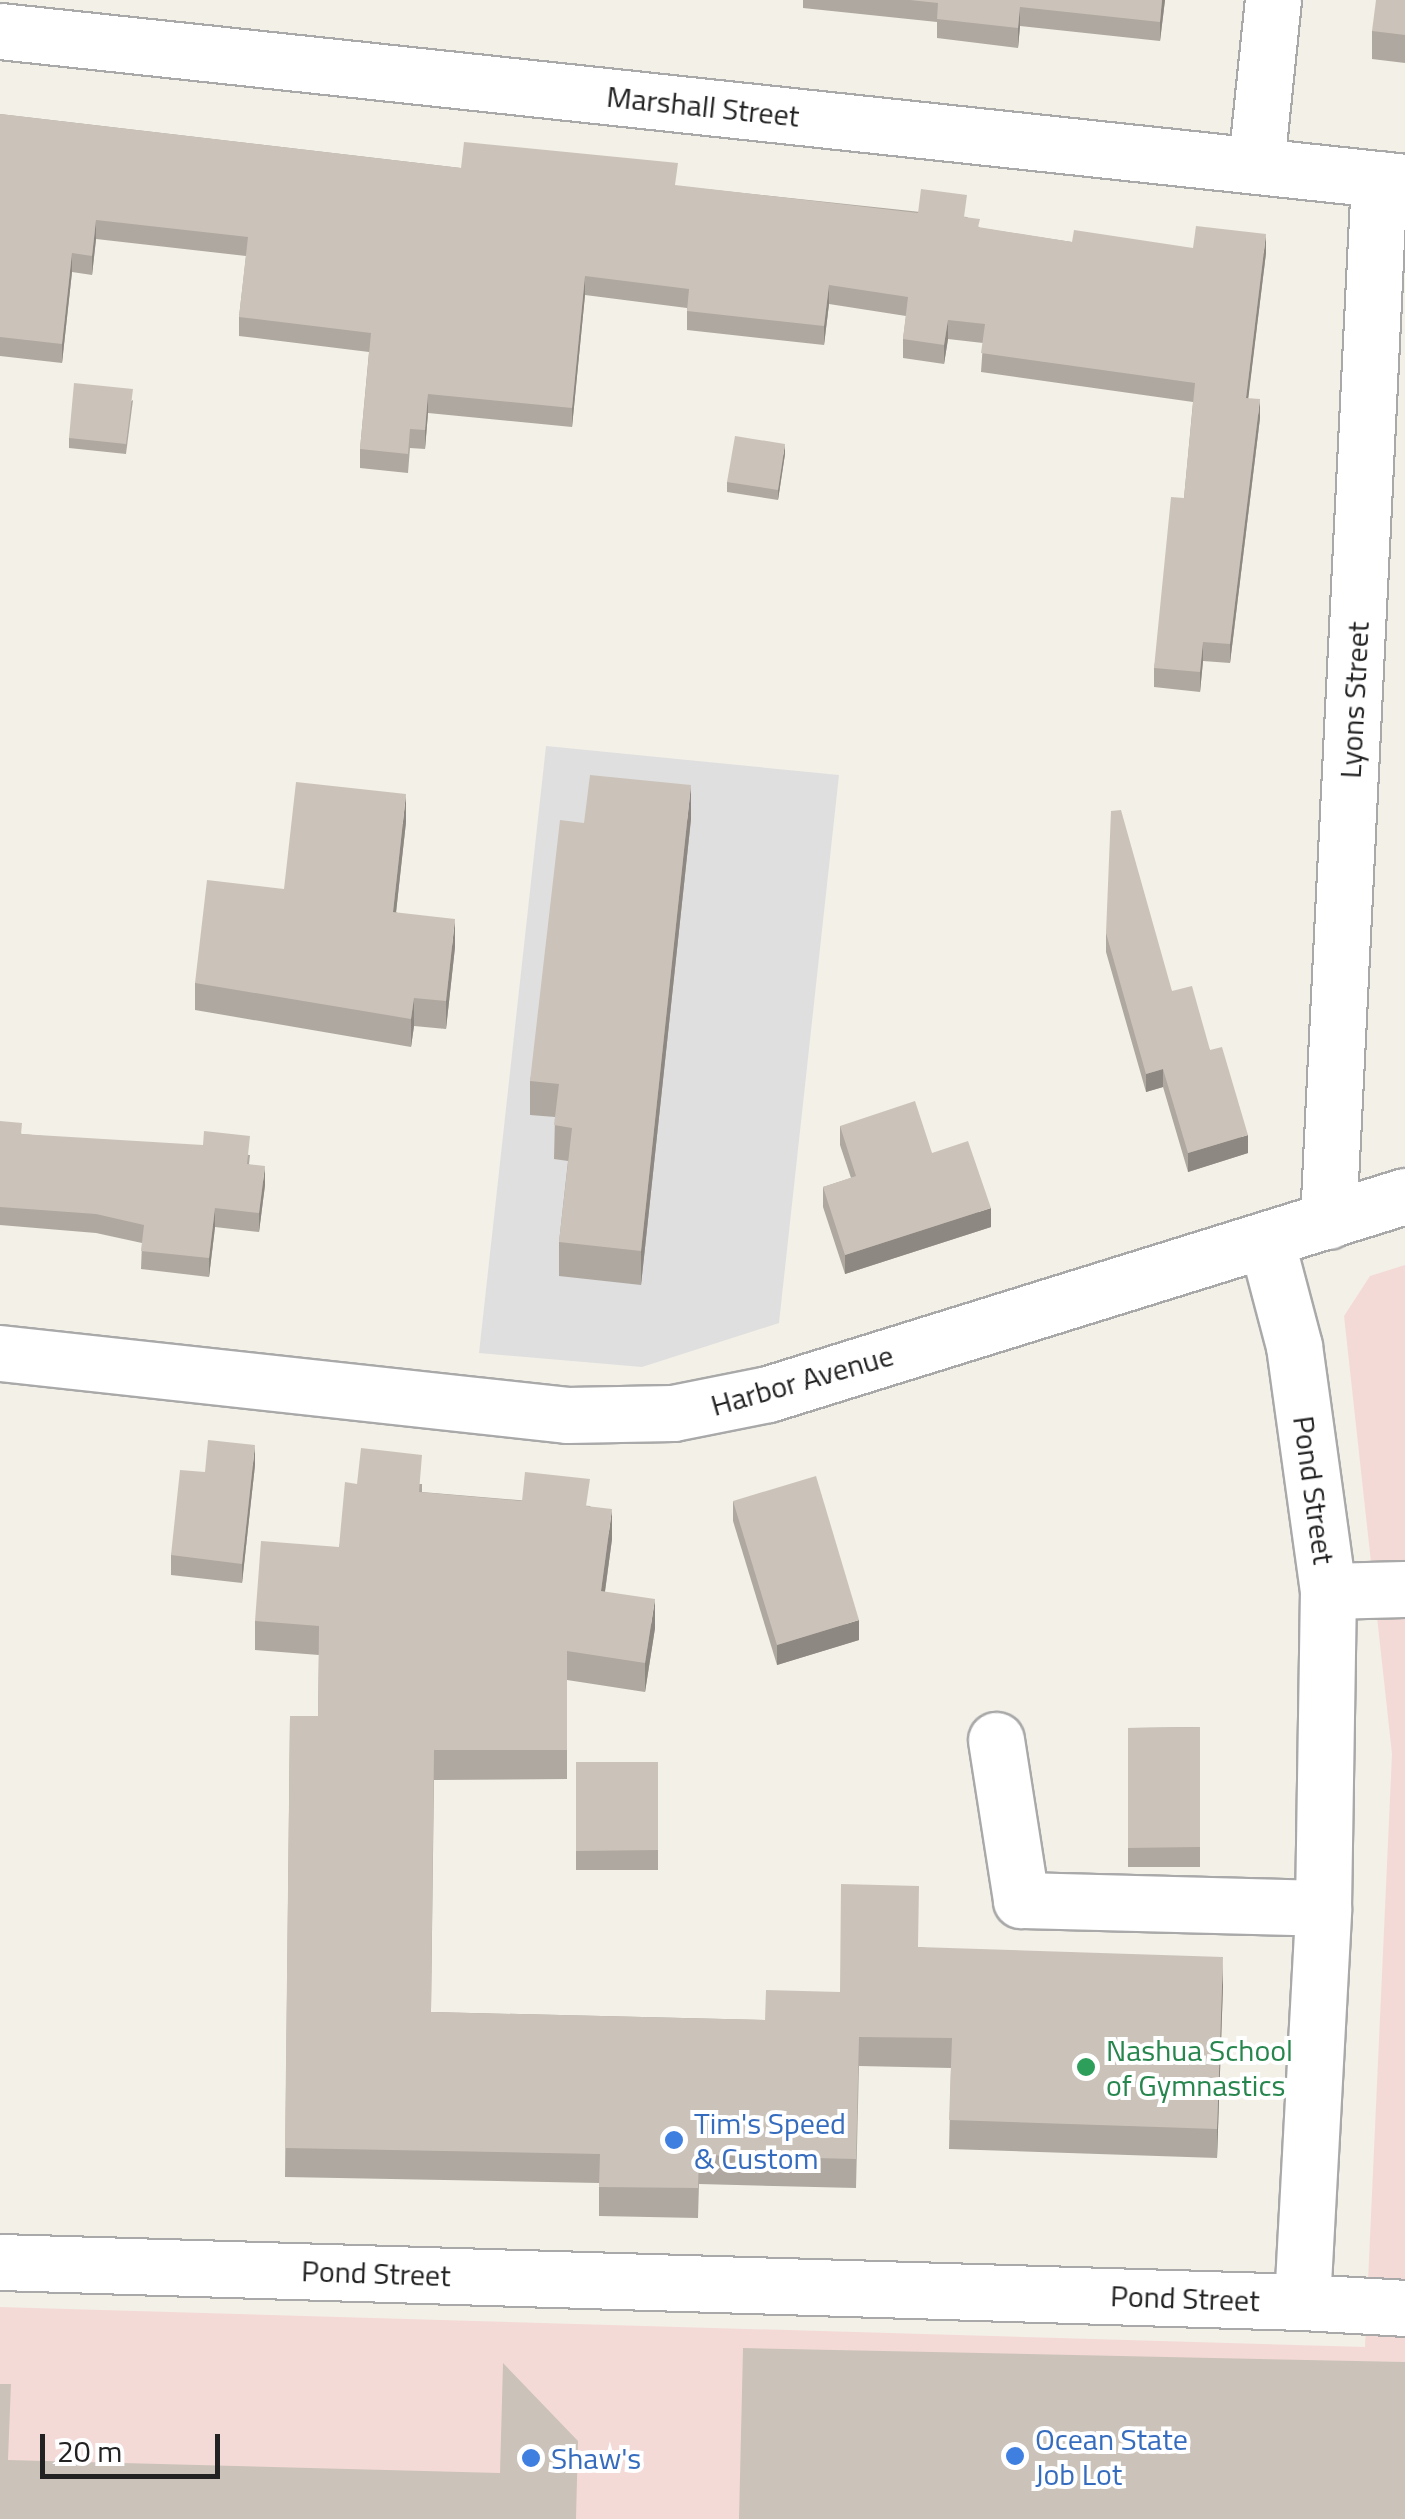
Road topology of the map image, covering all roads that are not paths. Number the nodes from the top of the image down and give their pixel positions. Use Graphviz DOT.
graph roads {
  1 [pos="1273,0"];
  2 [pos="0,31"];
  3 [pos="1256,164"];
  4 [pos="1392,180"];
  5 [pos="1405,1196"];
  6 [pos="1328,1221"];
  7 [pos="1266,1240"];
  8 [pos="0,1353"];
  9 [pos="1405,1589"];
  10 [pos="1328,1591"];
  11 [pos="996,1740"];
  12 [pos="1324,1908"];
  13 [pos="0,2262"];
  14 [pos="1302,2302"];
  15 [pos="1405,2308"];
  1 -- 3 [label="street"];
  2 -- 3 [label="street, Marshall Street"];
  3 -- 4 [label="street, Marshall Street"];
  4 -- 6 [label="street, Lyons Street"];
  5 -- 6 [label="street, Harbor Avenue"];
  6 -- 7 [label="street, Harbor Avenue"];
  7 -- 8 [label="street, Harbor Avenue"];
  7 -- 10 [label="street, Pond Street"];
  9 -- 10 [label="street"];
  10 -- 12 [label="street, Pond Street"];
  11 -- 12 [label="street"];
  12 -- 14 [label="street, Pond Street"];
  13 -- 14 [label="street, Pond Street"];
  14 -- 15 [label="street"];
}
